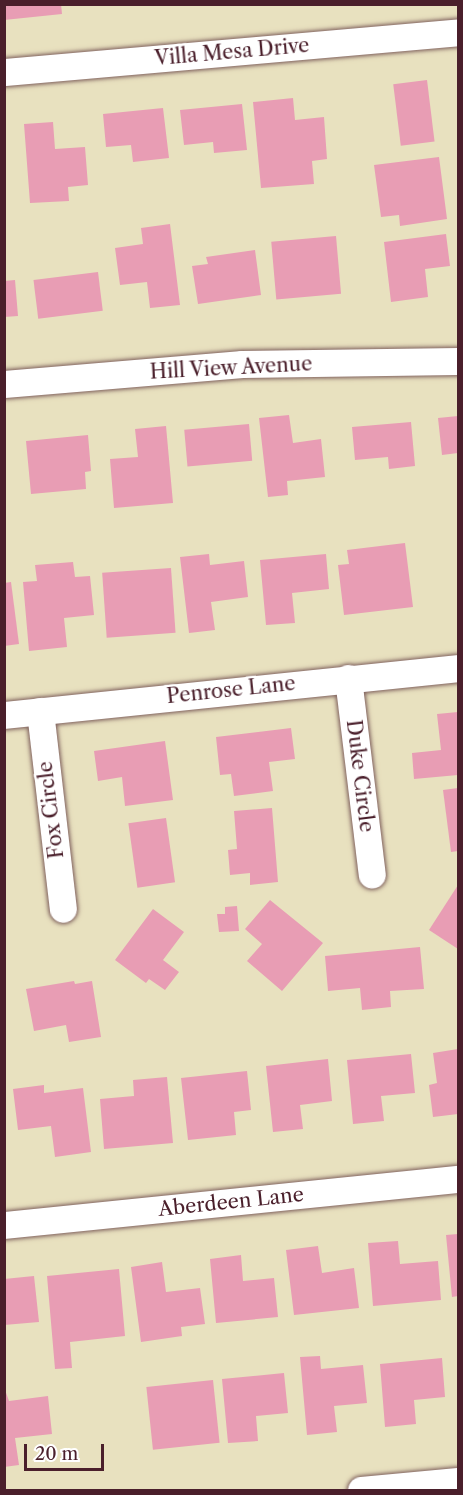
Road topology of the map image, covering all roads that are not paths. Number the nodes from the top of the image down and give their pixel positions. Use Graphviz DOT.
graph roads {
  1 [pos="459,32"];
  2 [pos="4,72"];
  3 [pos="459,361"];
  4 [pos="4,384"];
  5 [pos="459,668"];
  6 [pos="348,678"];
  7 [pos="40,711"];
  8 [pos="4,715"];
  9 [pos="372,875"];
  10 [pos="63,909"];
  11 [pos="459,1179"];
  12 [pos="4,1225"];
  13 [pos="459,1480"];
  14 [pos="361,1491"];
  1 -- 2 [label="street, Villa Mesa Drive"];
  3 -- 4 [label="street, Hill View Avenue"];
  5 -- 6 [label="street, Penrose Lane"];
  6 -- 7 [label="street, Penrose Lane"];
  6 -- 9 [label="street, Duke Circle"];
  7 -- 8 [label="street, Penrose Lane"];
  7 -- 10 [label="street, Fox Circle"];
  11 -- 12 [label="street, Aberdeen Lane"];
  13 -- 14 [label="street"];
}
